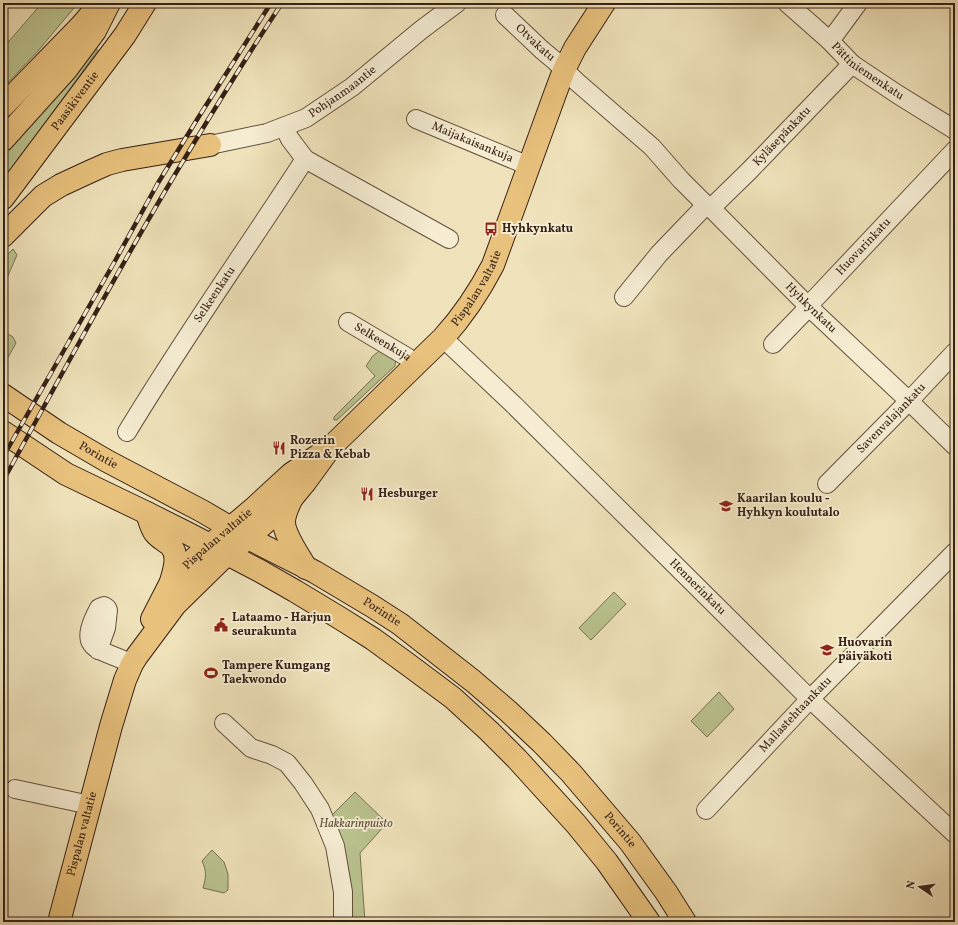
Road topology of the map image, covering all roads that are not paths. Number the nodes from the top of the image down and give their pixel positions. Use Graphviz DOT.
graph roads {
  1 [pos="101,3"];
  2 [pos="109,3"];
  3 [pos="146,3"];
  4 [pos="457,3"];
  5 [pos="604,3"];
  6 [pos="787,3"];
  7 [pos="858,3"];
  8 [pos="505,15"];
  9 [pos="830,42"];
  10 [pos="852,64"];
  11 [pos="564,70"];
  12 [pos="3,106"];
  13 [pos="416,119"];
  14 [pos="284,127"];
  15 [pos="955,130"];
  16 [pos="3,140"];
  17 [pos="210,145"];
  18 [pos="955,150"];
  19 [pos="305,159"];
  20 [pos="529,166"];
  21 [pos="3,198"];
  22 [pos="708,207"];
  23 [pos="3,236"];
  24 [pos="449,238"];
  25 [pos="624,297"];
  26 [pos="808,306"];
  27 [pos="348,322"];
  28 [pos="443,338"];
  29 [pos="773,344"];
  30 [pos="955,352"];
  31 [pos="415,366"];
  32 [pos="3,395"];
  33 [pos="909,401"];
  34 [pos="3,432"];
  35 [pos="127,432"];
  36 [pos="955,446"];
  37 [pos="330,448"];
  38 [pos="828,484"];
  39 [pos="292,498"];
  40 [pos="147,513"];
  41 [pos="239,533"];
  42 [pos="218,550"];
  43 [pos="955,552"];
  44 [pos="306,568"];
  45 [pos="171,582"];
  46 [pos="98,650"];
  47 [pos="134,660"];
  48 [pos="810,699"];
  49 [pos="224,723"];
  50 [pos="16,789"];
  51 [pos="90,805"];
  52 [pos="706,810"];
  53 [pos="955,834"];
  54 [pos="59,922"];
  55 [pos="343,922"];
  56 [pos="649,922"];
  57 [pos="685,922"];
  1 -- 12 [label="main road"];
  2 -- 16 [label="main road"];
  3 -- 21 [label="main road, Paasikiventie"];
  4 -- 14 [label="street, Pohjanmaantie"];
  5 -- 11 [label="main road, Pispalan valtatie"];
  6 -- 9 [label="street, Pättiniemenkatu"];
  7 -- 9 [label="street"];
  8 -- 11 [label="street, Otvakatu"];
  9 -- 10 [label="street, Pättiniemenkatu"];
  10 -- 15 [label="street, Pättiniemenkatu"];
  10 -- 22 [label="street, Kyläsepänkatu"];
  11 -- 20 [label="main road, Pispalan valtatie"];
  11 -- 22 [label="street, Hyhkynkatu"];
  13 -- 20 [label="street, Maijakaisankuja"];
  14 -- 17 [label="street, Pohjanmaantie"];
  14 -- 19 [label="street"];
  17 -- 23 [label="main road"];
  18 -- 26 [label="street, Huovarinkatu"];
  19 -- 24 [label="street"];
  19 -- 35 [label="street, Selkeenkatu"];
  20 -- 28 [label="main road, Pispalan valtatie"];
  22 -- 25 [label="street, Kyläsepänkatu"];
  22 -- 26 [label="street, Hyhkynkatu"];
  26 -- 29 [label="street, Huovarinkatu"];
  26 -- 33 [label="street, Hyhkynkatu"];
  27 -- 31 [label="street, Selkeenkuja"];
  28 -- 31 [label="main road, Pispalan valtatie"];
  28 -- 48 [label="street, Hennerinkatu"];
  30 -- 33 [label="street, Savenvalajankatu"];
  31 -- 37 [label="main road, Pispalan valtatie"];
  32 -- 41 [label="main road, Porintie"];
  33 -- 36 [label="street, Hyhkynkatu"];
  33 -- 38 [label="street, Savenvalajankatu"];
  34 -- 40 [label="main road"];
  37 -- 39 [label="main road, Pispalan valtatie"];
  37 -- 41 [label="main road, Pispalan valtatie"];
  39 -- 41 [label="main road, Pispalan valtatie"];
  39 -- 44 [label="main road"];
  40 -- 42 [label="main road"];
  40 -- 45 [label="main road"];
  41 -- 42 [label="main road, Pispalan valtatie"];
  41 -- 44 [label="main road, Porintie"];
  42 -- 45 [label="main road, Pispalan valtatie"];
  42 -- 47 [label="main road, Pispalan valtatie"];
  42 -- 56 [label="main road"];
  43 -- 48 [label="street, Mallastehtaankatu"];
  44 -- 57 [label="main road, Porintie"];
  45 -- 47 [label="main road, Pispalan valtatie"];
  46 -- 47 [label="street"];
  47 -- 51 [label="main road, Pispalan valtatie"];
  48 -- 52 [label="street, Mallastehtaankatu"];
  48 -- 53 [label="street, Hennerinkatu"];
  49 -- 55 [label="street"];
  50 -- 51 [label="street"];
  51 -- 54 [label="main road, Pispalan valtatie"];
}
